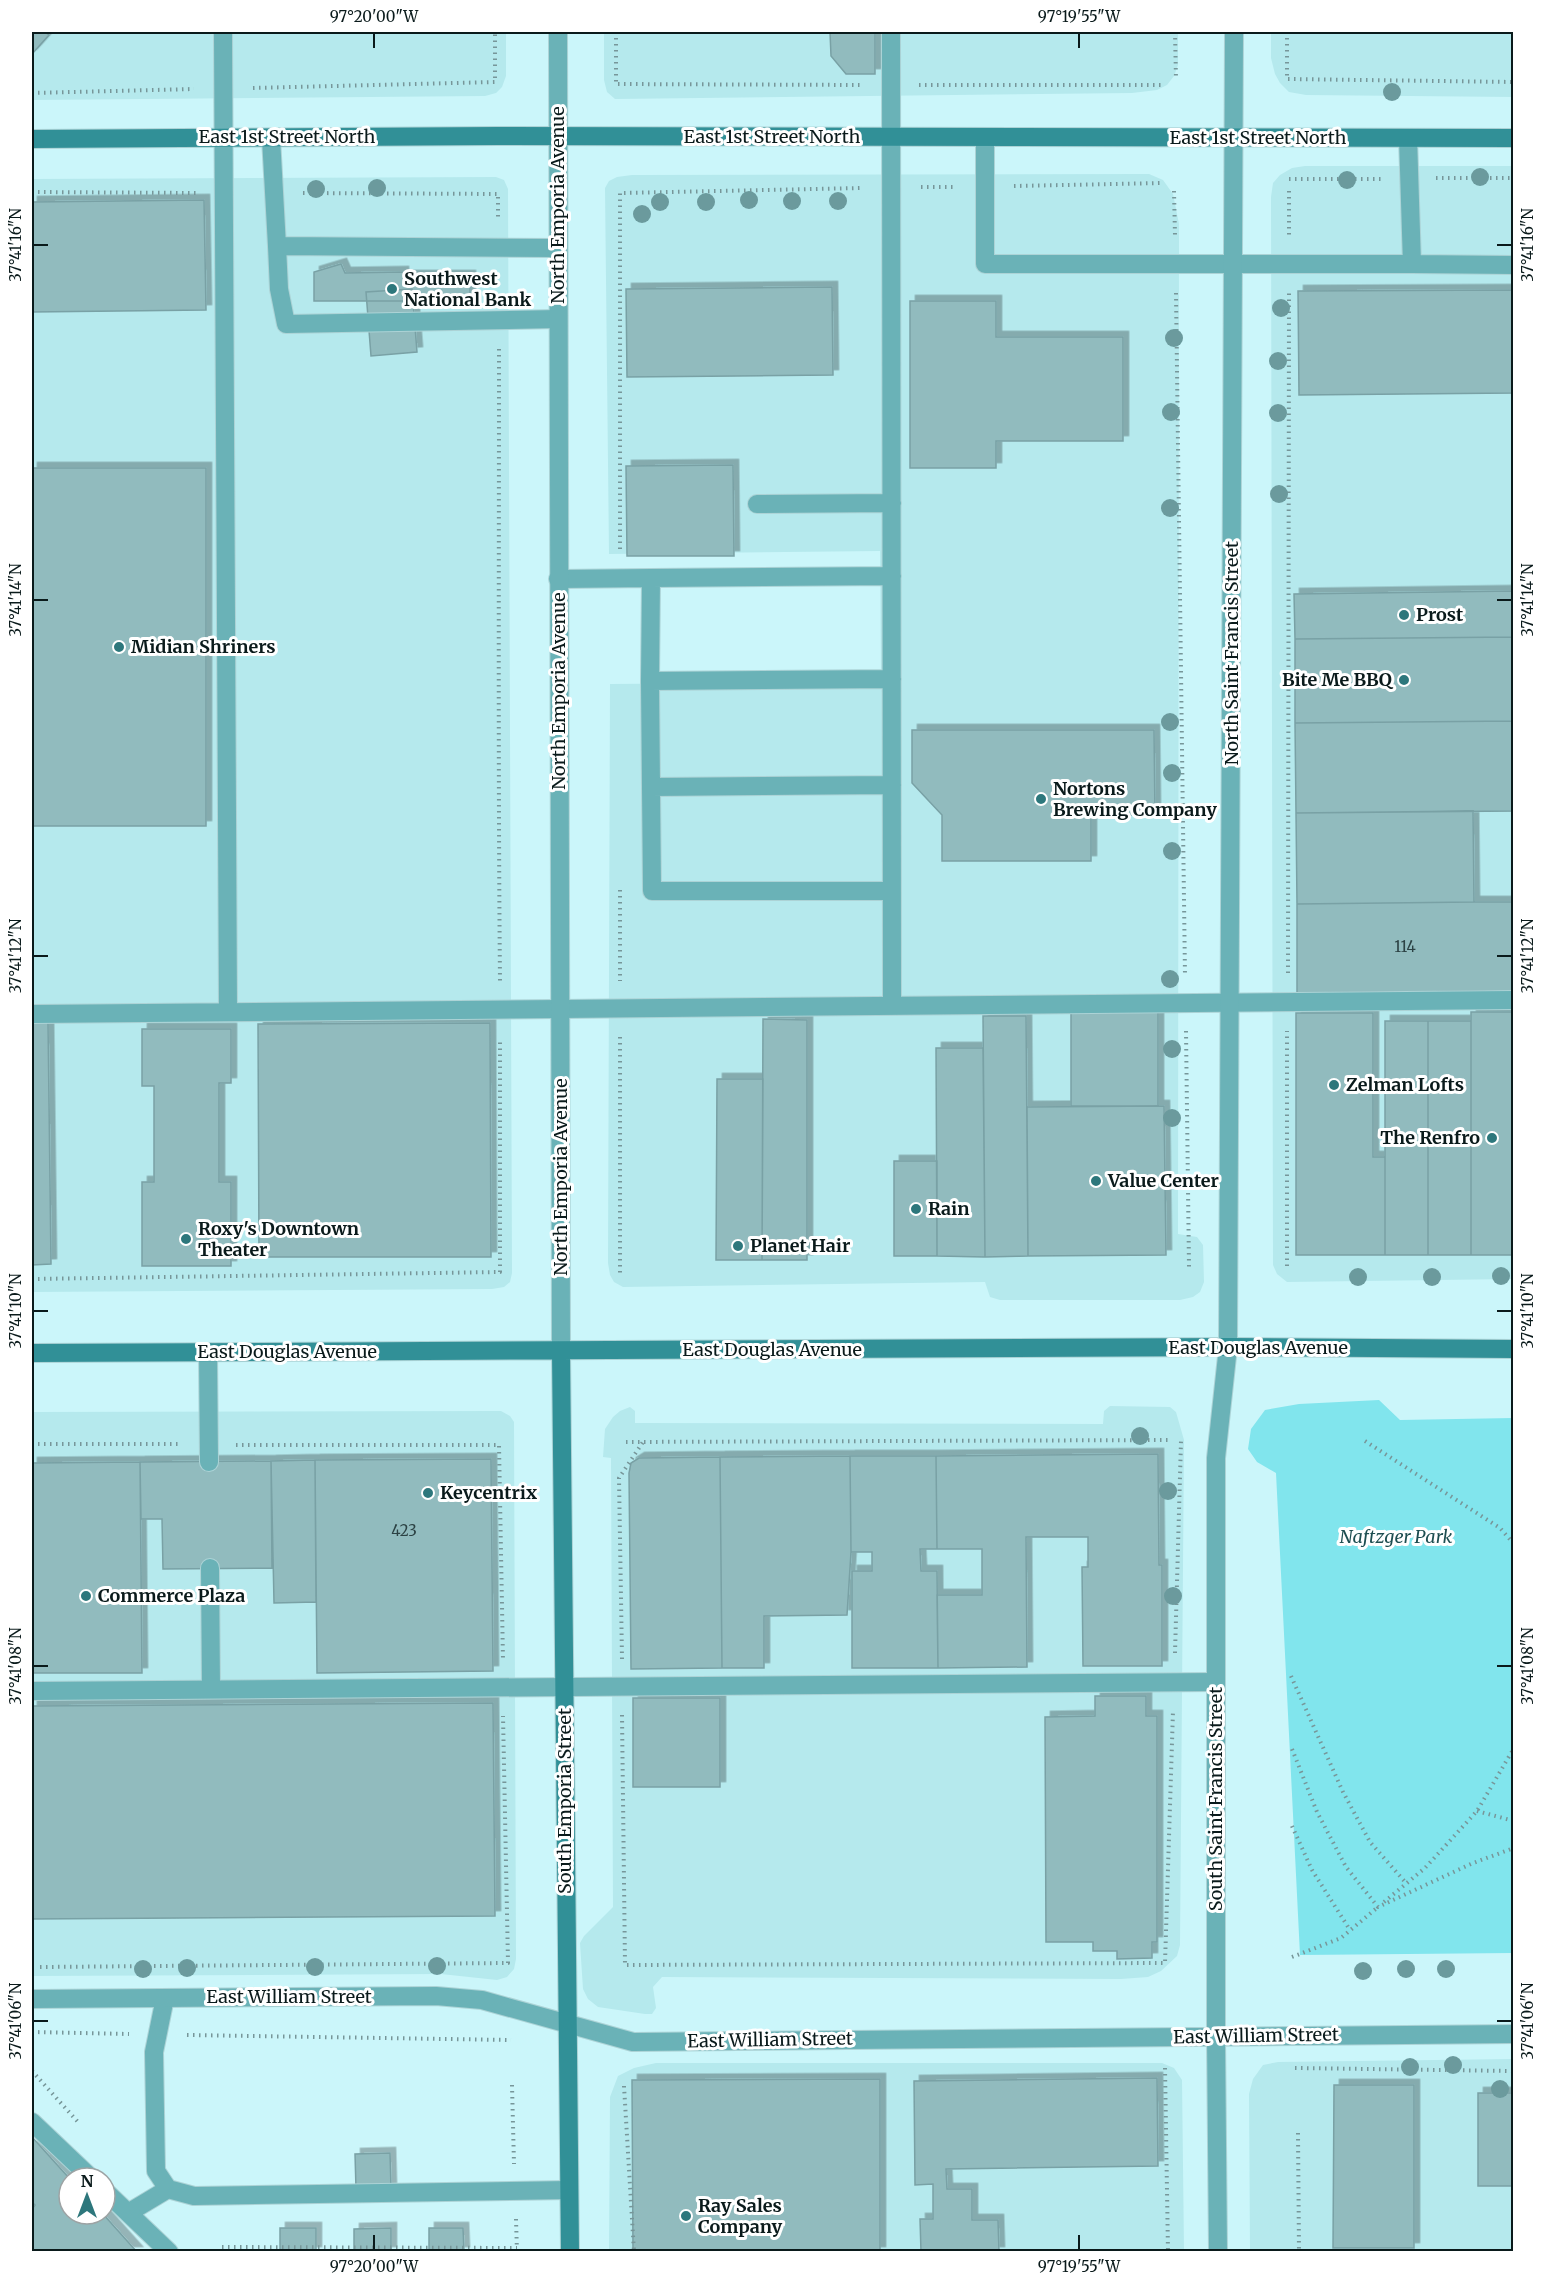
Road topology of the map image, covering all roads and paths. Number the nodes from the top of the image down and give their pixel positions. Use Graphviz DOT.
graph roads {
  1 [pos="223,32"];
  2 [pos="495,32"];
  3 [pos="558,32"];
  4 [pos="616,32"];
  5 [pos="891,32"];
  6 [pos="1176,32"];
  7 [pos="1234,32"];
  8 [pos="1287,32"];
  9 [pos="1176,80"];
  10 [pos="1514,82"];
  11 [pos="616,84"];
  12 [pos="223,88"];
  13 [pos="32,93"];
  14 [pos="557,136"];
  15 [pos="891,137"];
  16 [pos="985,137"];
  17 [pos="223,138"];
  18 [pos="271,138"];
  19 [pos="1234,138"];
  20 [pos="1408,138"];
  21 [pos="1514,138"];
  22 [pos="32,139"];
  23 [pos="1174,191"];
  24 [pos="1289,191"];
  25 [pos="498,194"];
  26 [pos="277,246"];
  27 [pos="498,246"];
  28 [pos="557,248"];
  29 [pos="1175,264"];
  30 [pos="1234,264"];
  31 [pos="1289,264"];
  32 [pos="1413,264"];
  33 [pos="1514,265"];
  34 [pos="499,319"];
  35 [pos="558,319"];
  36 [pos="892,503"];
  37 [pos="756,504"];
  38 [pos="892,576"];
  39 [pos="651,578"];
  40 [pos="558,579"];
  41 [pos="892,679"];
  42 [pos="650,681"];
  43 [pos="892,785"];
  44 [pos="651,787"];
  45 [pos="891,891"];
  46 [pos="1514,1000"];
  47 [pos="1186,1003"];
  48 [pos="1230,1003"];
  49 [pos="1287,1003"];
  50 [pos="892,1006"];
  51 [pos="500,1008"];
  52 [pos="560,1008"];
  53 [pos="228,1012"];
  54 [pos="32,1014"];
  55 [pos="1287,1266"];
  56 [pos="1189,1268"];
  57 [pos="32,1279"];
  58 [pos="1228,1347"];
  59 [pos="1514,1349"];
  60 [pos="561,1351"];
  61 [pos="32,1353"];
  62 [pos="208,1353"];
  63 [pos="1171,1440"];
  64 [pos="1365,1441"];
  65 [pos="626,1442"];
  66 [pos="32,1444"];
  67 [pos="209,1453"];
  68 [pos="1514,1544"];
  69 [pos="210,1568"];
  70 [pos="1291,1676"];
  71 [pos="1216,1682"];
  72 [pos="503,1686"];
  73 [pos="564,1686"];
  74 [pos="211,1689"];
  75 [pos="32,1691"];
  76 [pos="1514,1748"];
  77 [pos="1292,1749"];
  78 [pos="1476,1811"];
  79 [pos="1514,1821"];
  80 [pos="1292,1826"];
  81 [pos="1514,1848"];
  82 [pos="1406,1883"];
  83 [pos="1378,1907"];
  84 [pos="1350,1930"];
  85 [pos="1292,1957"];
  86 [pos="1165,1963"];
  87 [pos="625,1965"];
  88 [pos="32,1968"];
  89 [pos="165,1998"];
  90 [pos="32,1999"];
  91 [pos="566,2022"];
  92 [pos="32,2032"];
  93 [pos="128,2034"];
  94 [pos="1514,2034"];
  95 [pos="158,2035"];
  96 [pos="1216,2036"];
  97 [pos="511,2040"];
  98 [pos="129,2045"];
  99 [pos="1166,2068"];
  100 [pos="1295,2068"];
  101 [pos="32,2071"];
  102 [pos="1514,2071"];
  103 [pos="624,2086"];
  104 [pos="32,2122"];
  105 [pos="84,2128"];
  106 [pos="1298,2133"];
  107 [pos="78,2166"];
  108 [pos="168,2189"];
  109 [pos="569,2190"];
  110 [pos="117,2202"];
  111 [pos="128,2213"];
  112 [pos="222,2247"];
  113 [pos="517,2248"];
  114 [pos="169,2252"];
  115 [pos="570,2252"];
  116 [pos="634,2252"];
  117 [pos="1168,2252"];
  118 [pos="1218,2252"];
  119 [pos="1299,2252"];
  1 -- 12 [label="street"];
  2 -- 12 [label="path"];
  3 -- 14 [label="street, North Emporia Avenue"];
  4 -- 11 [label="path"];
  5 -- 15 [label="street"];
  6 -- 9 [label="path"];
  7 -- 19 [label="street, North Saint Francis Street"];
  8 -- 10 [label="path"];
  12 -- 13 [label="path"];
  12 -- 17 [label="street"];
  14 -- 15 [label="street, East 1st Street North"];
  14 -- 18 [label="street, East 1st Street North"];
  14 -- 28 [label="street, North Emporia Avenue"];
  15 -- 16 [label="street, East 1st Street North"];
  15 -- 36 [label="street"];
  16 -- 19 [label="street, East 1st Street North"];
  16 -- 29 [label="street"];
  17 -- 18 [label="street, East 1st Street North"];
  17 -- 22 [label="street, East 1st Street North"];
  17 -- 53 [label="street"];
  18 -- 26 [label="street"];
  19 -- 20 [label="street, East 1st Street North"];
  19 -- 30 [label="street, North Saint Francis Street"];
  20 -- 21 [label="street, East 1st Street North"];
  20 -- 32 [label="street"];
  23 -- 29 [label="path"];
  24 -- 31 [label="path"];
  25 -- 27 [label="path"];
  26 -- 27 [label="street"];
  26 -- 34 [label="street"];
  27 -- 28 [label="street"];
  28 -- 35 [label="street, North Emporia Avenue"];
  29 -- 30 [label="street"];
  29 -- 47 [label="path"];
  30 -- 31 [label="street"];
  30 -- 48 [label="street, North Saint Francis Street"];
  31 -- 32 [label="street"];
  31 -- 49 [label="path"];
  32 -- 33 [label="street"];
  34 -- 35 [label="street"];
  34 -- 51 [label="path"];
  35 -- 40 [label="street, North Emporia Avenue"];
  36 -- 37 [label="street"];
  36 -- 38 [label="street"];
  38 -- 39 [label="street"];
  38 -- 41 [label="street"];
  39 -- 40 [label="street"];
  39 -- 42 [label="street"];
  40 -- 52 [label="street, North Emporia Avenue"];
  41 -- 42 [label="street"];
  41 -- 43 [label="street"];
  42 -- 44 [label="street"];
  43 -- 44 [label="street"];
  43 -- 45 [label="street"];
  44 -- 45 [label="street"];
  45 -- 50 [label="street"];
  46 -- 49 [label="street"];
  47 -- 48 [label="street"];
  47 -- 50 [label="street"];
  47 -- 56 [label="path"];
  48 -- 49 [label="street"];
  48 -- 58 [label="street, North Saint Francis Street"];
  49 -- 55 [label="path"];
  50 -- 52 [label="street"];
  51 -- 52 [label="street"];
  51 -- 53 [label="street"];
  51 -- 57 [label="path"];
  52 -- 60 [label="street, North Emporia Avenue"];
  53 -- 54 [label="street"];
  58 -- 59 [label="street, East Douglas Avenue"];
  58 -- 60 [label="street, East Douglas Avenue"];
  58 -- 71 [label="street, South Saint Francis Street"];
  60 -- 62 [label="street, East Douglas Avenue"];
  60 -- 73 [label="street, South Emporia Street"];
  61 -- 62 [label="street, East Douglas Avenue"];
  62 -- 67 [label="street"];
  63 -- 65 [label="path"];
  64 -- 68 [label="path"];
  66 -- 67 [label="path"];
  67 -- 72 [label="path"];
  69 -- 74 [label="street"];
  70 -- 82 [label="path"];
  71 -- 73 [label="street"];
  71 -- 96 [label="street, South Saint Francis Street"];
  72 -- 73 [label="street"];
  72 -- 74 [label="street"];
  72 -- 88 [label="path"];
  73 -- 91 [label="street, South Emporia Street"];
  74 -- 75 [label="street"];
  76 -- 78 [label="path"];
  77 -- 83 [label="path"];
  78 -- 79 [label="path"];
  78 -- 82 [label="path"];
  80 -- 84 [label="path"];
  81 -- 83 [label="path"];
  82 -- 83 [label="path"];
  83 -- 84 [label="path"];
  84 -- 85 [label="path"];
  86 -- 87 [label="path"];
  89 -- 90 [label="street, East William Street"];
  89 -- 91 [label="street, East William Street"];
  89 -- 95 [label="street"];
  91 -- 96 [label="street, East William Street"];
  91 -- 109 [label="street, South Emporia Street"];
  92 -- 93 [label="path"];
  93 -- 95 [label="path"];
  93 -- 98 [label="path"];
  94 -- 96 [label="street, East William Street"];
  95 -- 97 [label="path"];
  95 -- 108 [label="street"];
  96 -- 118 [label="street, South Saint Francis Street"];
  99 -- 117 [label="path"];
  100 -- 102 [label="path"];
  101 -- 105 [label="path"];
  103 -- 116 [label="path"];
  104 -- 107 [label="street"];
  106 -- 119 [label="path"];
  108 -- 109 [label="street"];
  108 -- 111 [label="street"];
  109 -- 115 [label="street, South Emporia Street"];
  110 -- 111 [label="street"];
  111 -- 114 [label="street"];
  112 -- 113 [label="path"];
}
